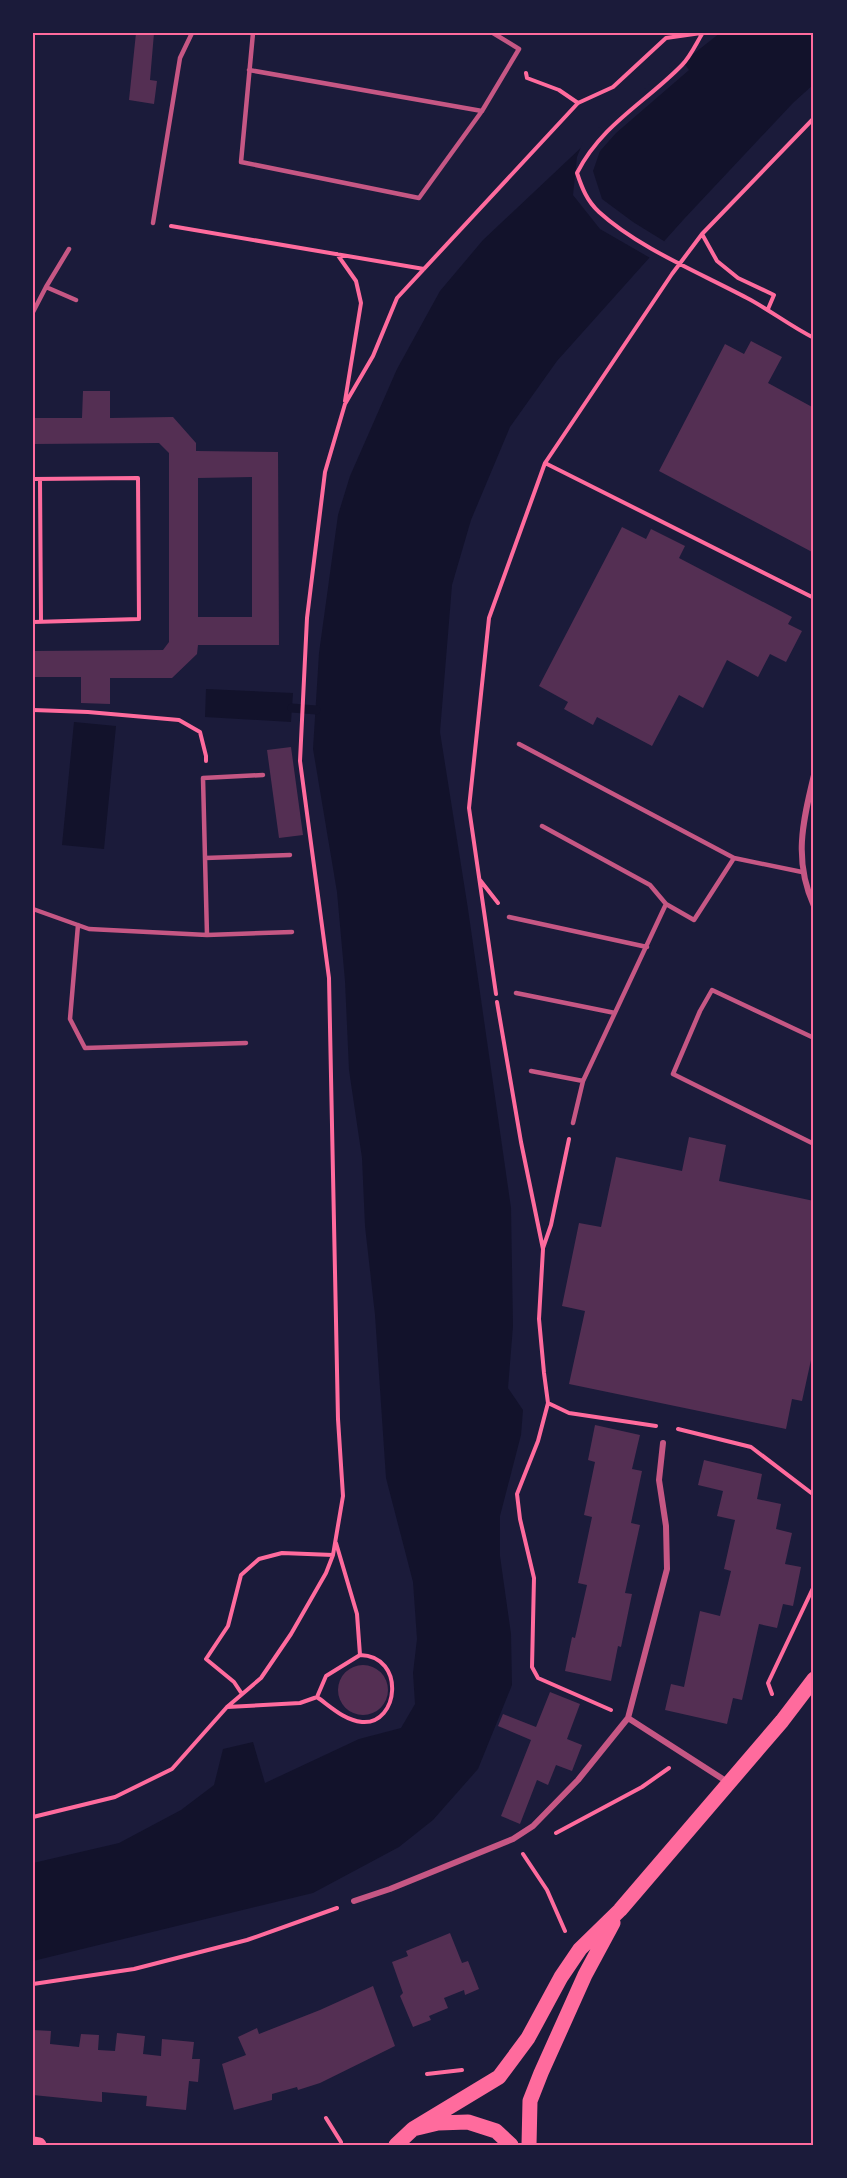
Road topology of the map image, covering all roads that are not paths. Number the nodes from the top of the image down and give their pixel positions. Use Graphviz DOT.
graph roads {
  1 [pos="192,33"];
  2 [pos="253,33"];
  3 [pos="493,33"];
  4 [pos="249,70"];
  5 [pos="482,111"];
  6 [pos="153,223"];
  7 [pos="69,249"];
  8 [pos="45,287"];
  9 [pos="76,300"];
  10 [pos="33,312"];
  11 [pos="519,744"];
  12 [pos="263,775"];
  13 [pos="814,775"];
  14 [pos="542,826"];
  15 [pos="290,855"];
  16 [pos="204,858"];
  17 [pos="734,858"];
  18 [pos="802,872"];
  19 [pos="666,904"];
  20 [pos="814,906"];
  21 [pos="33,909"];
  22 [pos="509,917"];
  23 [pos="78,925"];
  24 [pos="292,932"];
  25 [pos="207,935"];
  26 [pos="646,947"];
  27 [pos="516,993"];
  28 [pos="615,1013"];
  29 [pos="814,1038"];
  30 [pos="246,1043"];
  31 [pos="531,1071"];
  32 [pos="584,1081"];
  33 [pos="573,1123"];
  34 [pos="814,1144"];
  35 [pos="663,1443"];
  36 [pos="814,1679"];
  37 [pos="628,1718"];
  38 [pos="729,1783"];
  39 [pos="354,1902"];
  40 [pos="620,1910"];
  41 [pos="413,2129"];
  42 [pos="33,2144"];
  43 [pos="39,2145"];
  44 [pos="396,2145"];
  45 [pos="511,2145"];
  46 [pos="529,2145"];
  1 -- 6 [label="lane"];
  2 -- 4 [label="lane"];
  3 -- 5 [label="lane"];
  4 -- 5 [label="lane"];
  4 -- 5 [label="lane"];
  7 -- 8 [label="lane"];
  8 -- 9 [label="lane"];
  8 -- 10 [label="lane"];
  11 -- 17 [label="lane"];
  12 -- 16 [label="lane"];
  13 -- 18 [label="street"];
  14 -- 19 [label="lane"];
  15 -- 16 [label="lane"];
  16 -- 25 [label="lane"];
  17 -- 18 [label="lane"];
  17 -- 19 [label="lane"];
  18 -- 20 [label="street"];
  19 -- 26 [label="lane"];
  21 -- 23 [label="lane"];
  22 -- 26 [label="lane"];
  23 -- 25 [label="lane"];
  23 -- 30 [label="lane"];
  24 -- 25 [label="lane"];
  26 -- 28 [label="lane"];
  27 -- 28 [label="lane"];
  28 -- 32 [label="lane"];
  29 -- 34 [label="lane"];
  31 -- 32 [label="lane"];
  32 -- 33 [label="lane"];
  35 -- 37 [label="street"];
  36 -- 38 [label="main road"];
  37 -- 38 [label="street"];
  37 -- 39 [label="street"];
  38 -- 40 [label="main road"];
  40 -- 41 [label="main road"];
  40 -- 46 [label="main road"];
  41 -- 44 [label="main road"];
  41 -- 45 [label="main road"];
  42 -- 43 [label="main road"];
}
